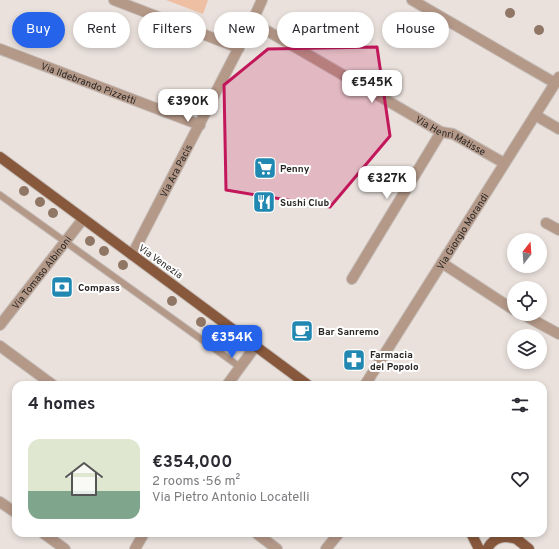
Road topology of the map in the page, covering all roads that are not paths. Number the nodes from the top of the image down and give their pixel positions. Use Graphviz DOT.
graph roads {
  1 [pos="114,0"];
  2 [pos="262,0"];
  3 [pos="412,0"];
  4 [pos="257,12"];
  5 [pos="269,32"];
  6 [pos="214,38"];
  7 [pos="239,48"];
  8 [pos="0,49"];
  9 [pos="557,80"];
  10 [pos="535,115"];
  11 [pos="200,125"];
  12 [pos="559,129"];
  13 [pos="441,132"];
  14 [pos="0,158"];
  15 [pos="504,163"];
  16 [pos="0,195"];
  17 [pos="83,219"];
  18 [pos="546,223"];
  19 [pos="559,230"];
  20 [pos="65,242"];
  21 [pos="132,255"];
  22 [pos="442,263"];
  23 [pos="352,279"];
  24 [pos="507,306"];
  25 [pos="535,321"];
  26 [pos="0,325"];
  27 [pos="559,334"];
  28 [pos="0,346"];
  29 [pos="255,347"];
  30 [pos="240,367"];
  31 [pos="48,381"];
  32 [pos="230,381"];
  33 [pos="302,381"];
  34 [pos="368,381"];
  35 [pos="0,502"];
  36 [pos="12,510"];
  37 [pos="48,537"];
  38 [pos="142,537"];
  39 [pos="261,537"];
  40 [pos="336,537"];
  41 [pos="473,537"];
  42 [pos="514,537"];
  43 [pos="525,546"];
  44 [pos="65,549"];
  45 [pos="135,549"];
  46 [pos="277,549"];
  47 [pos="326,549"];
  48 [pos="479,549"];
  49 [pos="487,549"];
  1 -- 6 [label="street"];
  2 -- 4 [label="street, Via Ara Pacis"];
  3 -- 9 [label="street"];
  5 -- 13 [label="street, Via Henri Matisse"];
  7 -- 11 [label="street, Via Ara Pacis"];
  8 -- 11 [label="street, Via Ildebrando Pizzetti"];
  9 -- 10 [label="street, Via Giorgio Morandi"];
  10 -- 12 [label="street"];
  10 -- 15 [label="street, Via Giorgio Morandi"];
  11 -- 21 [label="street, Via Ara Pacis"];
  13 -- 15 [label="street, Via Henri Matisse"];
  13 -- 23 [label="street"];
  14 -- 17 [label="main road, Via Venezia"];
  15 -- 22 [label="street, Via Giorgio Morandi"];
  16 -- 20 [label="lane"];
  17 -- 20 [label="street, Via Tomaso Albinoni"];
  17 -- 21 [label="main road, Via Venezia"];
  18 -- 19 [label="street"];
  20 -- 26 [label="street, Via Tomaso Albinoni"];
  20 -- 30 [label="lane"];
  21 -- 29 [label="main road, Via Venezia"];
  22 -- 24 [label="street"];
  22 -- 34 [label="street, Via Giorgio Morandi"];
  25 -- 27 [label="street"];
  28 -- 31 [label="street"];
  29 -- 30 [label="street"];
  29 -- 33 [label="main road, Via Venezia"];
  30 -- 32 [label="street"];
  35 -- 36 [label="street"];
  37 -- 44 [label="street"];
  38 -- 45 [label="street"];
  39 -- 46 [label="street"];
  40 -- 47 [label="street"];
  41 -- 48 [label="main road"];
  42 -- 43 [label="main road"];
  43 -- 49 [label="main road"];
}
